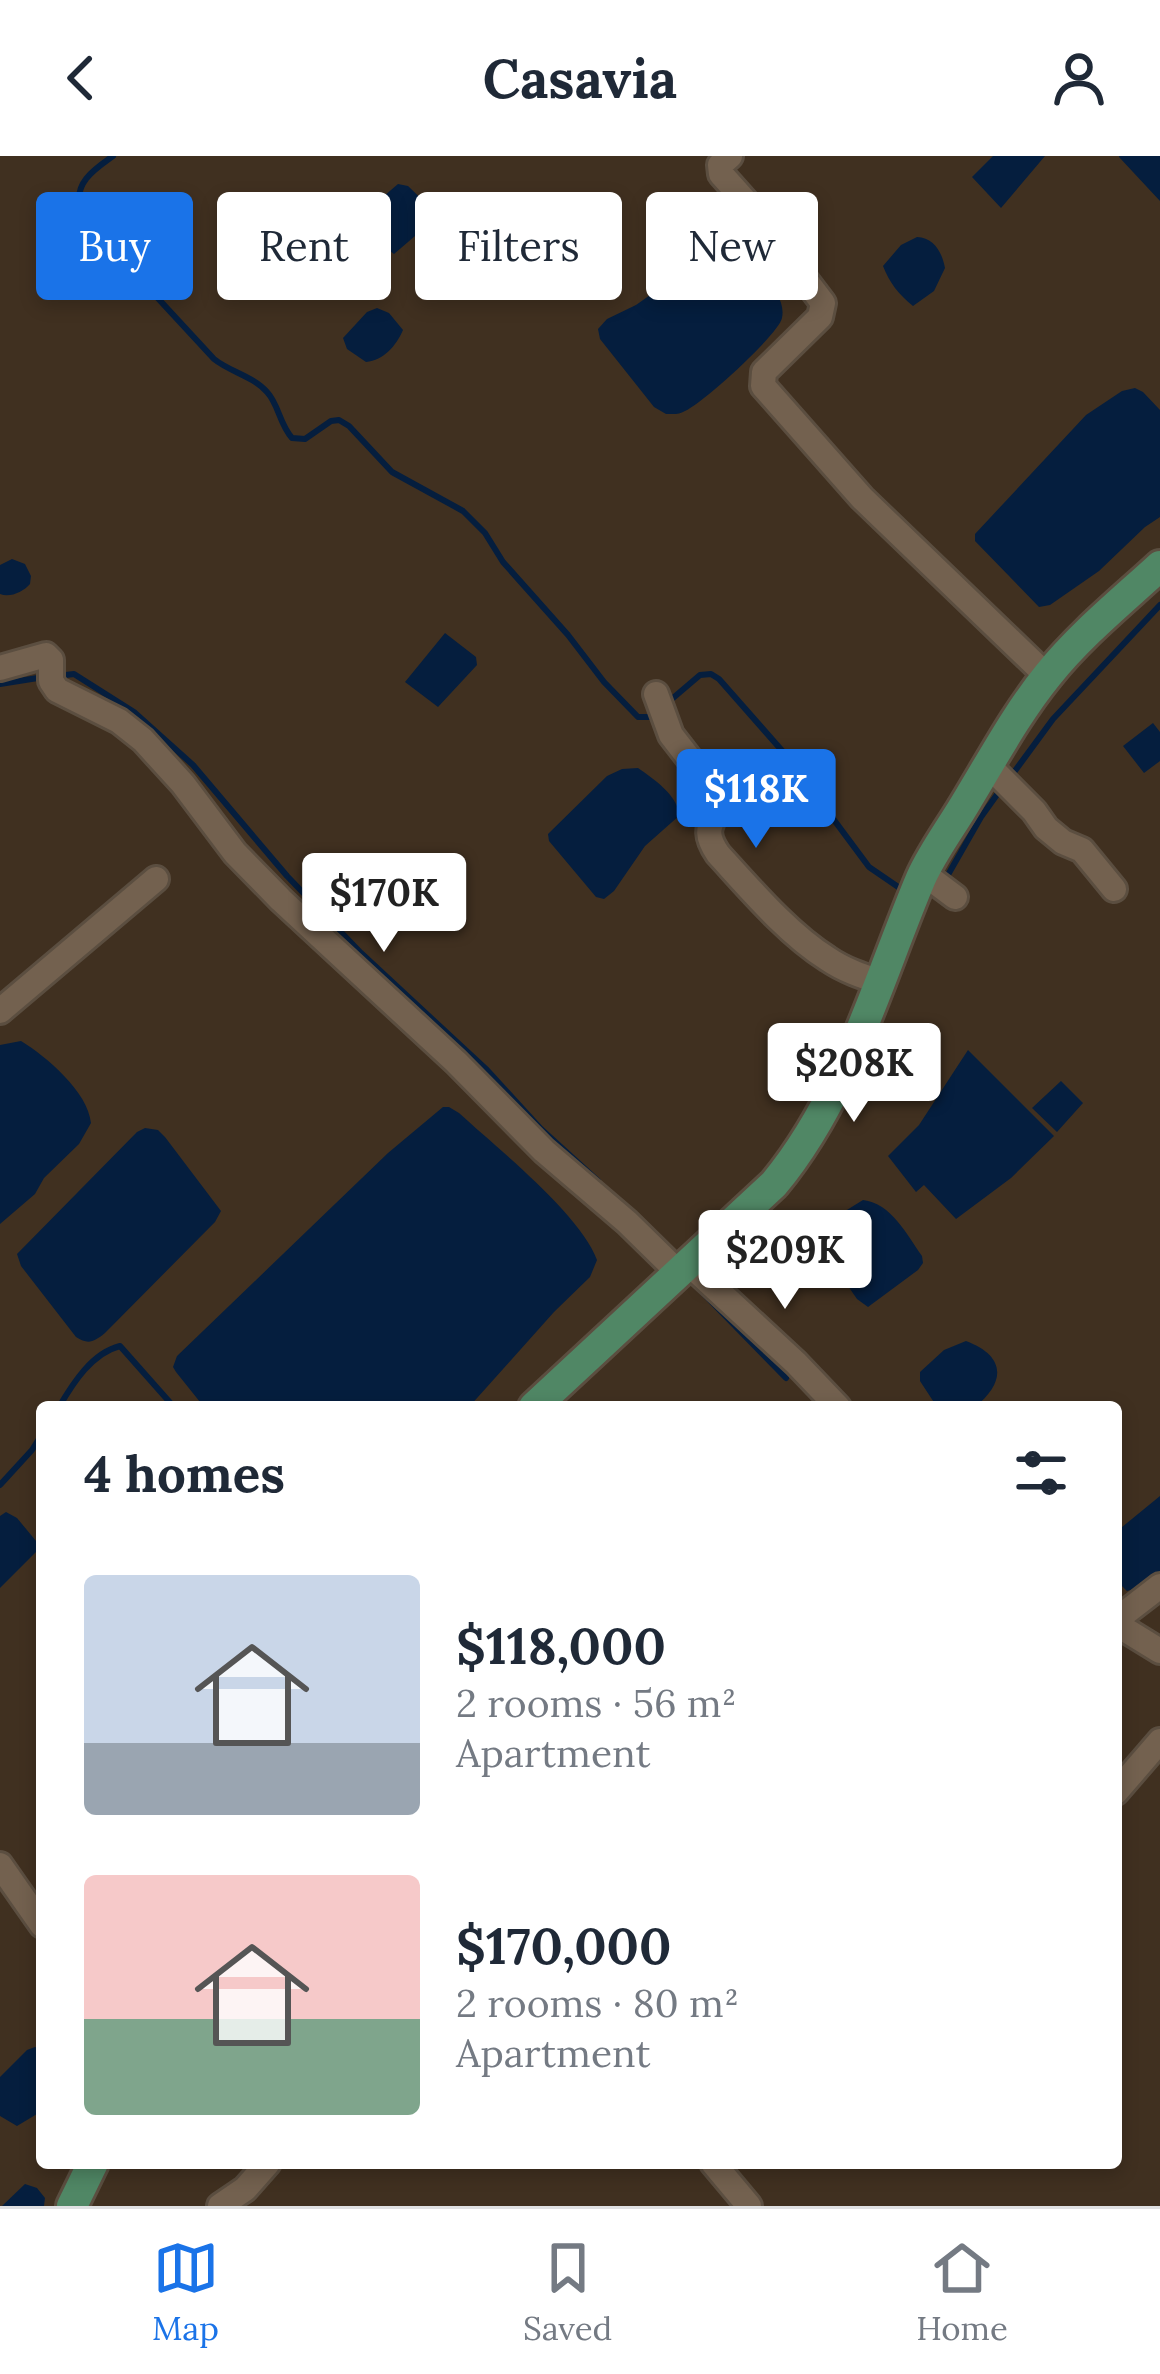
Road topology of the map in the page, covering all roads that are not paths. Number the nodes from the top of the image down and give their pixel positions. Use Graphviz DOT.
graph roads {
  1 [pos="730,156"];
  2 [pos="1160,566"];
  3 [pos="0,668"];
  4 [pos="1047,676"];
  5 [pos="660,705"];
  6 [pos="1000,776"];
  7 [pos="156,879"];
  8 [pos="1114,889"];
  9 [pos="880,982"];
  10 [pos="0,1011"];
  11 [pos="683,1267"];
  12 [pos="540,1401"];
  13 [pos="832,1401"];
  14 [pos="1160,1586"];
  15 [pos="1122,1617"];
  16 [pos="1122,1626"];
  17 [pos="1160,1651"];
  18 [pos="1160,1741"];
  19 [pos="1122,1785"];
  20 [pos="0,1865"];
  21 [pos="36,1916"];
  22 [pos="90,2169"];
  23 [pos="262,2169"];
  24 [pos="718,2169"];
  25 [pos="72,2206"];
  26 [pos="220,2206"];
  27 [pos="749,2206"];
  1 -- 4 [label="street"];
  2 -- 4 [label="main road"];
  3 -- 11 [label="street"];
  4 -- 6 [label="main road"];
  5 -- 9 [label="street"];
  6 -- 8 [label="street"];
  6 -- 9 [label="main road"];
  7 -- 10 [label="street"];
  9 -- 11 [label="main road"];
  11 -- 12 [label="main road"];
  11 -- 13 [label="street"];
  14 -- 15 [label="street"];
  16 -- 17 [label="street"];
  18 -- 19 [label="street"];
  20 -- 21 [label="street"];
  22 -- 25 [label="main road"];
  23 -- 26 [label="street"];
  24 -- 27 [label="street"];
}
